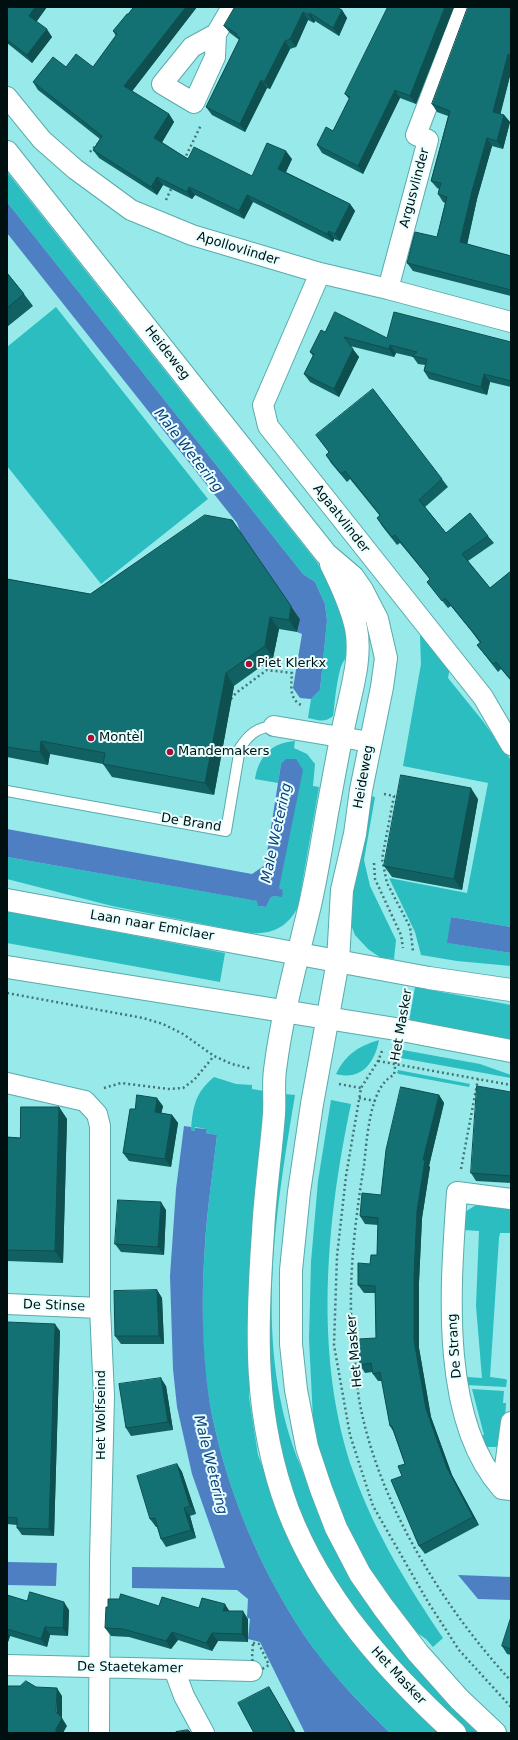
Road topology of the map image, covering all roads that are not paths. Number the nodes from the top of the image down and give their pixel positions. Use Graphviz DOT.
graph roads {
  1 [pos="232,7"];
  2 [pos="465,7"];
  3 [pos="216,34"];
  4 [pos="7,97"];
  5 [pos="7,152"];
  6 [pos="320,273"];
  7 [pos="388,289"];
  8 [pos="511,322"];
  9 [pos="326,554"];
  10 [pos="274,726"];
  11 [pos="341,737"];
  12 [pos="370,742"];
  13 [pos="511,745"];
  14 [pos="7,790"];
  15 [pos="7,900"];
  16 [pos="298,953"];
  17 [pos="338,961"];
  18 [pos="7,967"];
  19 [pos="511,990"];
  20 [pos="285,1011"];
  21 [pos="328,1019"];
  22 [pos="511,1051"];
  23 [pos="7,1083"];
  24 [pos="511,1199"];
  25 [pos="7,1304"];
  26 [pos="100,1308"];
  27 [pos="511,1422"];
  28 [pos="506,1490"];
  29 [pos="7,1665"];
  30 [pos="100,1667"];
  31 [pos="174,1669"];
  32 [pos="252,1671"];
  33 [pos="99,1733"];
  34 [pos="204,1733"];
  35 [pos="455,1733"];
  36 [pos="495,1733"];
  1 -- 3 [label="street"];
  2 -- 7 [label="street, Argusvlinder"];
  3 -- 3 [label="street"];
  4 -- 6 [label="street, Apollovlinder"];
  5 -- 9 [label="main road, Heideweg"];
  6 -- 7 [label="street, Apollovlinder"];
  6 -- 13 [label="street, Agaatvlinder"];
  7 -- 8 [label="street, Apollovlinder"];
  9 -- 11 [label="main road, Heideweg"];
  9 -- 12 [label="main road, Heideweg"];
  10 -- 11 [label="street, De Brand"];
  10 -- 14 [label="lane, De Brand"];
  11 -- 12 [label="street, De Brand"];
  11 -- 16 [label="main road, Heideweg"];
  12 -- 17 [label="main road, Heideweg"];
  15 -- 16 [label="main road, Laan naar Emiclaer"];
  16 -- 17 [label="main road, Laan naar Emiclaer"];
  16 -- 20 [label="main road"];
  17 -- 19 [label="main road, Laan naar Emiclaer"];
  17 -- 21 [label="main road, Heideweg"];
  18 -- 20 [label="main road"];
  20 -- 21 [label="main road"];
  20 -- 35 [label="main road, Het Masker"];
  21 -- 22 [label="main road"];
  21 -- 36 [label="main road"];
  23 -- 26 [label="street, Het Wolfseind"];
  24 -- 28 [label="street, De Strang"];
  25 -- 26 [label="street, De Stinse"];
  26 -- 30 [label="street, Het Wolfseind"];
  27 -- 28 [label="street, De Strang"];
  29 -- 30 [label="street, De Staetekamer"];
  30 -- 31 [label="street, De Staetekamer"];
  30 -- 33 [label="street, Het Wolfseind"];
  31 -- 32 [label="street, De Staetekamer"];
  31 -- 34 [label="street"];
}
